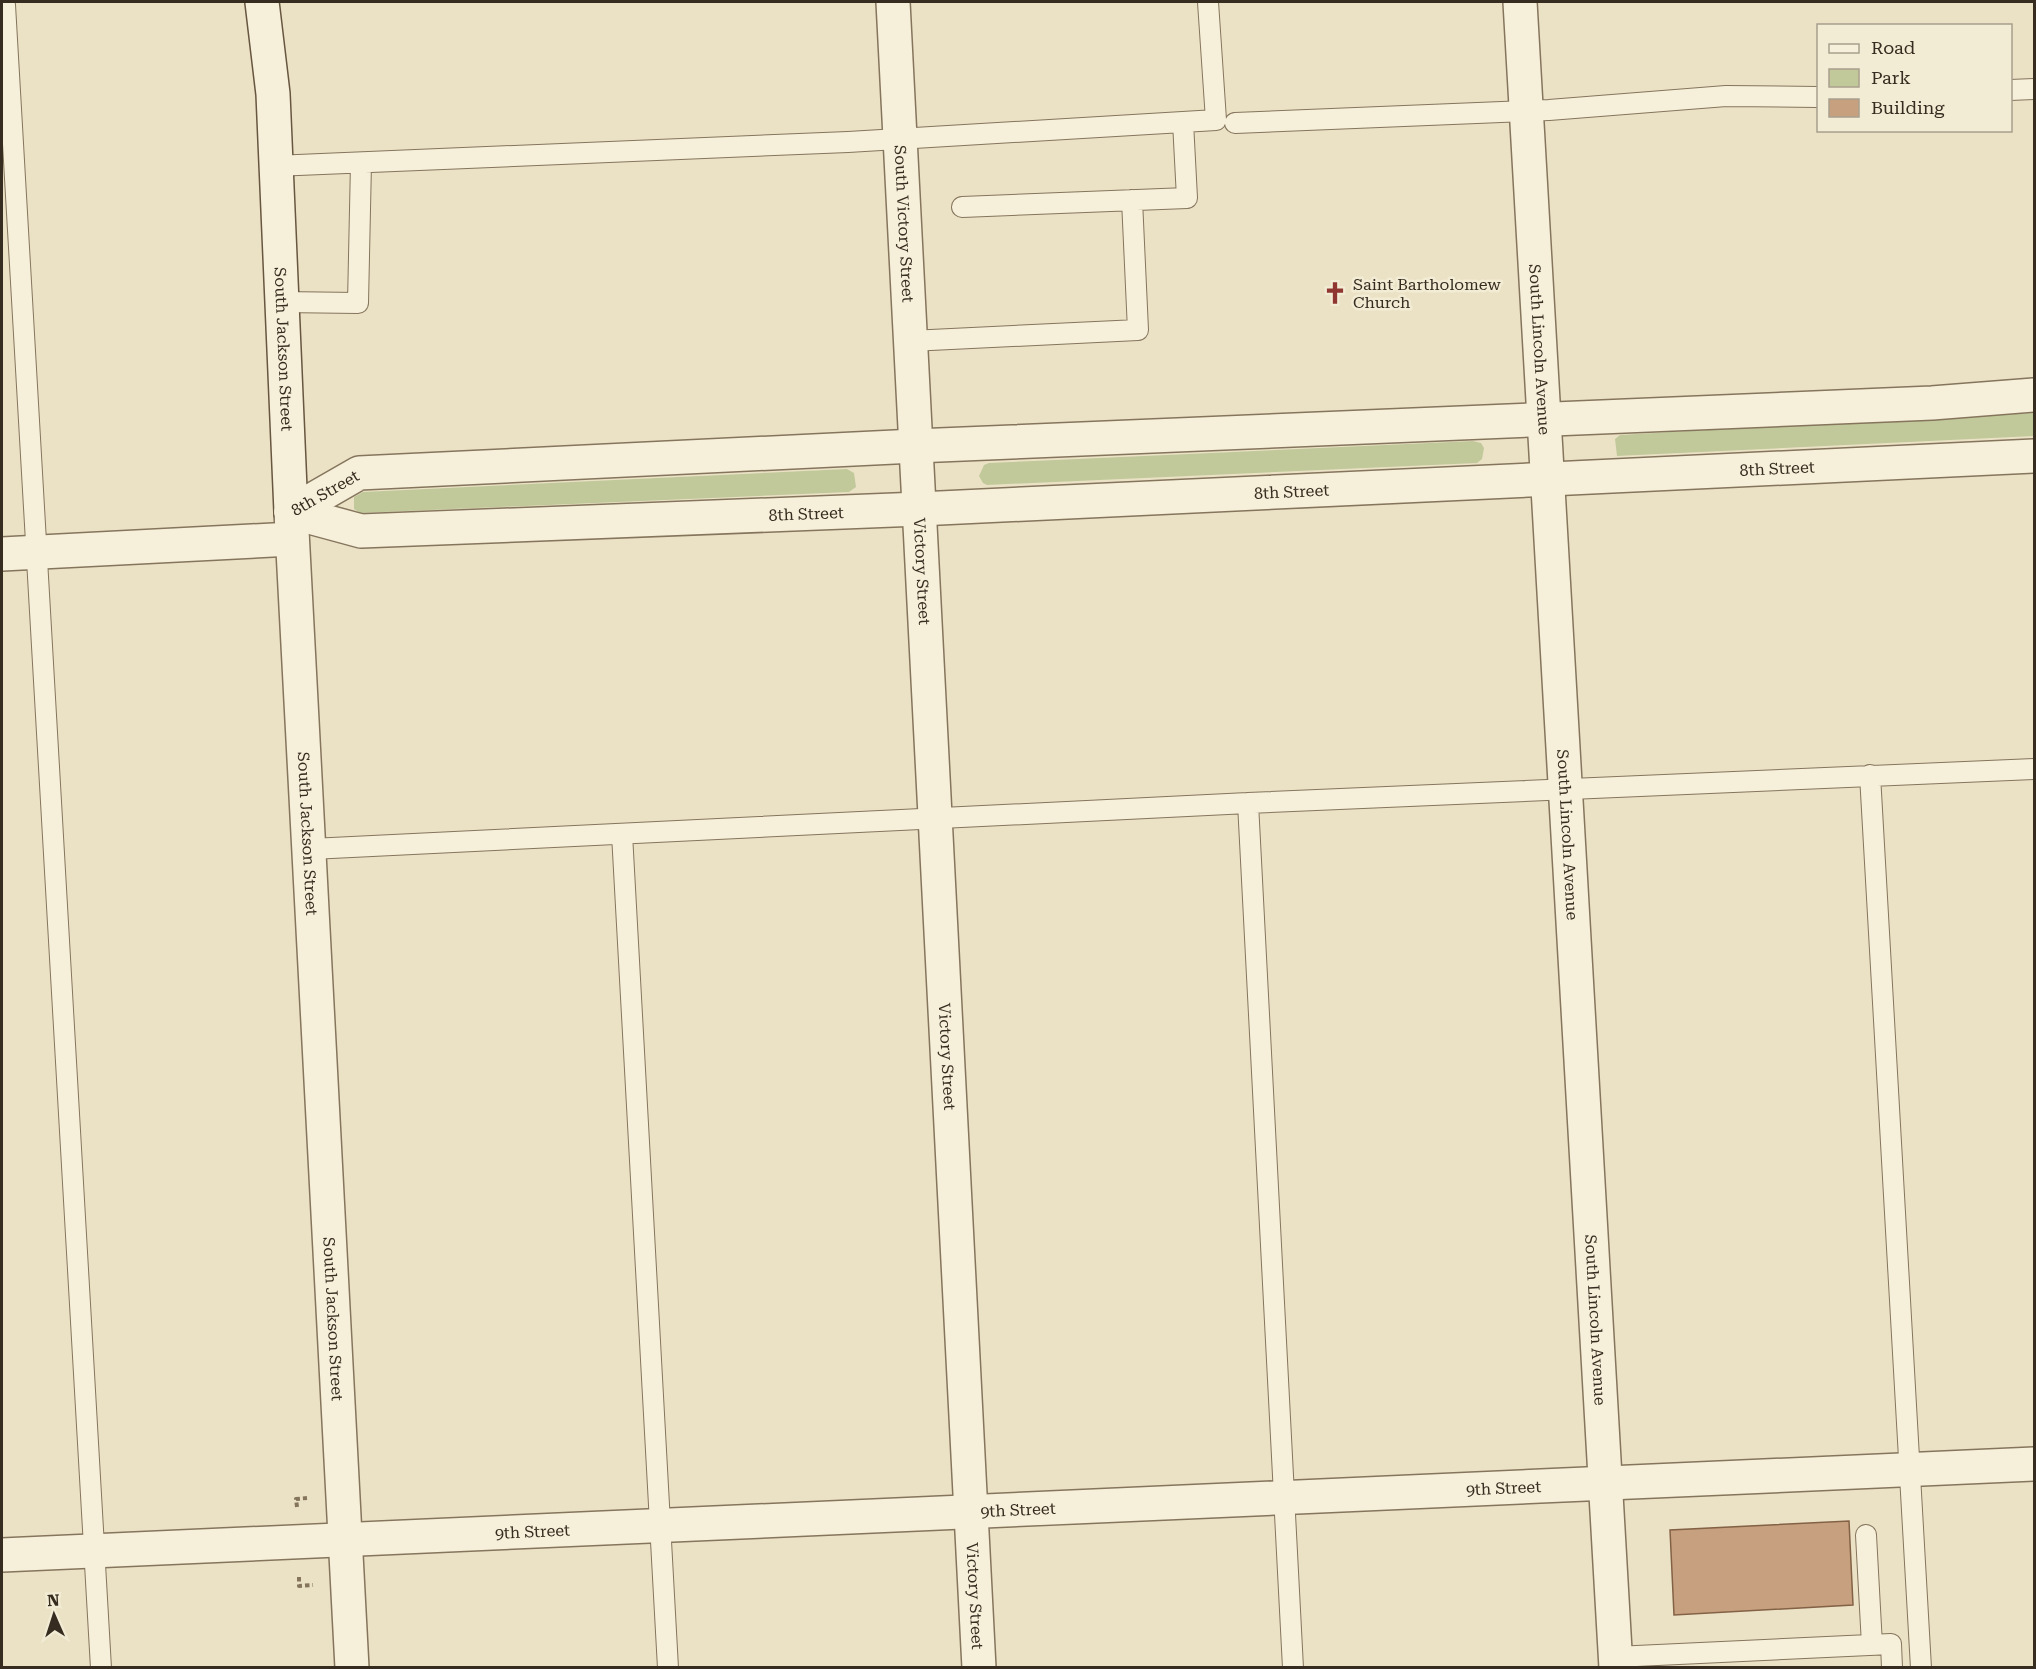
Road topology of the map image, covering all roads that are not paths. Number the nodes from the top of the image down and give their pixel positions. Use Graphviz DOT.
graph roads {
  1 [pos="262,2"];
  2 [pos="893,2"];
  3 [pos="1208,2"];
  4 [pos="1520,2"];
  5 [pos="5,5"];
  6 [pos="2034,89"];
  7 [pos="2012,90"];
  8 [pos="1817,97"];
  9 [pos="1526,111"];
  10 [pos="1183,122"];
  11 [pos="1234,123"];
  12 [pos="899,140"];
  13 [pos="361,163"];
  14 [pos="274,166"];
  15 [pos="1132,200"];
  16 [pos="962,207"];
  17 [pos="280,302"];
  18 [pos="910,341"];
  19 [pos="2034,395"];
  20 [pos="1546,418"];
  21 [pos="915,446"];
  22 [pos="2034,456"];
  23 [pos="1549,480"];
  24 [pos="919,509"];
  25 [pos="291,525"];
  26 [pos="36,552"];
  27 [pos="2,554"];
  28 [pos="2034,769"];
  29 [pos="1870,775"];
  30 [pos="1565,790"];
  31 [pos="1248,803"];
  32 [pos="935,819"];
  33 [pos="622,834"];
  34 [pos="310,849"];
  35 [pos="2034,1464"];
  36 [pos="1910,1468"];
  37 [pos="1607,1483"];
  38 [pos="1284,1498"];
  39 [pos="971,1512"];
  40 [pos="661,1526"];
  41 [pos="1866,1535"];
  42 [pos="345,1540"];
  43 [pos="94,1551"];
  44 [pos="2,1555"];
  45 [pos="1872,1645"];
  46 [pos="1615,1662"];
  47 [pos="101,1668"];
  48 [pos="352,1668"];
  49 [pos="668,1668"];
  50 [pos="979,1668"];
  51 [pos="1293,1668"];
  52 [pos="1892,1668"];
  53 [pos="1921,1668"];
  1 -- 14 [label="street, South Jackson Street"];
  2 -- 12 [label="street, South Victory Street"];
  3 -- 10 [label="lane"];
  4 -- 9 [label="street, South Lincoln Avenue"];
  5 -- 26 [label="lane"];
  6 -- 7 [label="lane"];
  8 -- 9 [label="lane"];
  9 -- 11 [label="lane"];
  9 -- 20 [label="street, South Lincoln Avenue"];
  10 -- 12 [label="lane"];
  10 -- 15 [label="lane"];
  12 -- 13 [label="lane"];
  12 -- 18 [label="street, South Victory Street"];
  13 -- 14 [label="lane"];
  13 -- 17 [label="lane"];
  14 -- 17 [label="street, South Jackson Street"];
  15 -- 16 [label="lane"];
  15 -- 18 [label="lane"];
  17 -- 25 [label="street, South Jackson Street"];
  18 -- 21 [label="street, South Victory Street"];
  19 -- 20 [label="street, 8th Street"];
  20 -- 21 [label="street, 8th Street"];
  20 -- 23 [label="street, South Lincoln Avenue"];
  21 -- 24 [label="street, Victory Street"];
  21 -- 25 [label="street, 8th Street"];
  22 -- 23 [label="street, 8th Street"];
  23 -- 24 [label="street, 8th Street"];
  23 -- 30 [label="street, South Lincoln Avenue"];
  24 -- 25 [label="street, 8th Street"];
  24 -- 32 [label="street, Victory Street"];
  25 -- 26 [label="street, 8th Street"];
  25 -- 34 [label="street, South Jackson Street"];
  26 -- 27 [label="street, 8th Street"];
  26 -- 43 [label="lane"];
  28 -- 29 [label="lane"];
  29 -- 30 [label="lane"];
  29 -- 36 [label="lane"];
  30 -- 31 [label="lane"];
  30 -- 37 [label="street, South Lincoln Avenue"];
  31 -- 32 [label="lane"];
  31 -- 38 [label="lane"];
  32 -- 33 [label="lane"];
  32 -- 39 [label="street, Victory Street"];
  33 -- 34 [label="lane"];
  33 -- 40 [label="lane"];
  34 -- 42 [label="street, South Jackson Street"];
  35 -- 36 [label="street, 9th Street"];
  36 -- 37 [label="street, 9th Street"];
  36 -- 53 [label="lane"];
  37 -- 38 [label="street, 9th Street"];
  37 -- 46 [label="street, South Lincoln Avenue"];
  38 -- 39 [label="street, 9th Street"];
  38 -- 51 [label="lane"];
  39 -- 40 [label="street, 9th Street"];
  39 -- 50 [label="street, Victory Street"];
  40 -- 42 [label="street, 9th Street"];
  40 -- 49 [label="lane"];
  41 -- 45 [label="lane"];
  42 -- 43 [label="street, 9th Street"];
  42 -- 48 [label="street, South Jackson Street"];
  43 -- 44 [label="street, 9th Street"];
  43 -- 47 [label="lane"];
  45 -- 46 [label="lane"];
  45 -- 52 [label="lane"];
}
